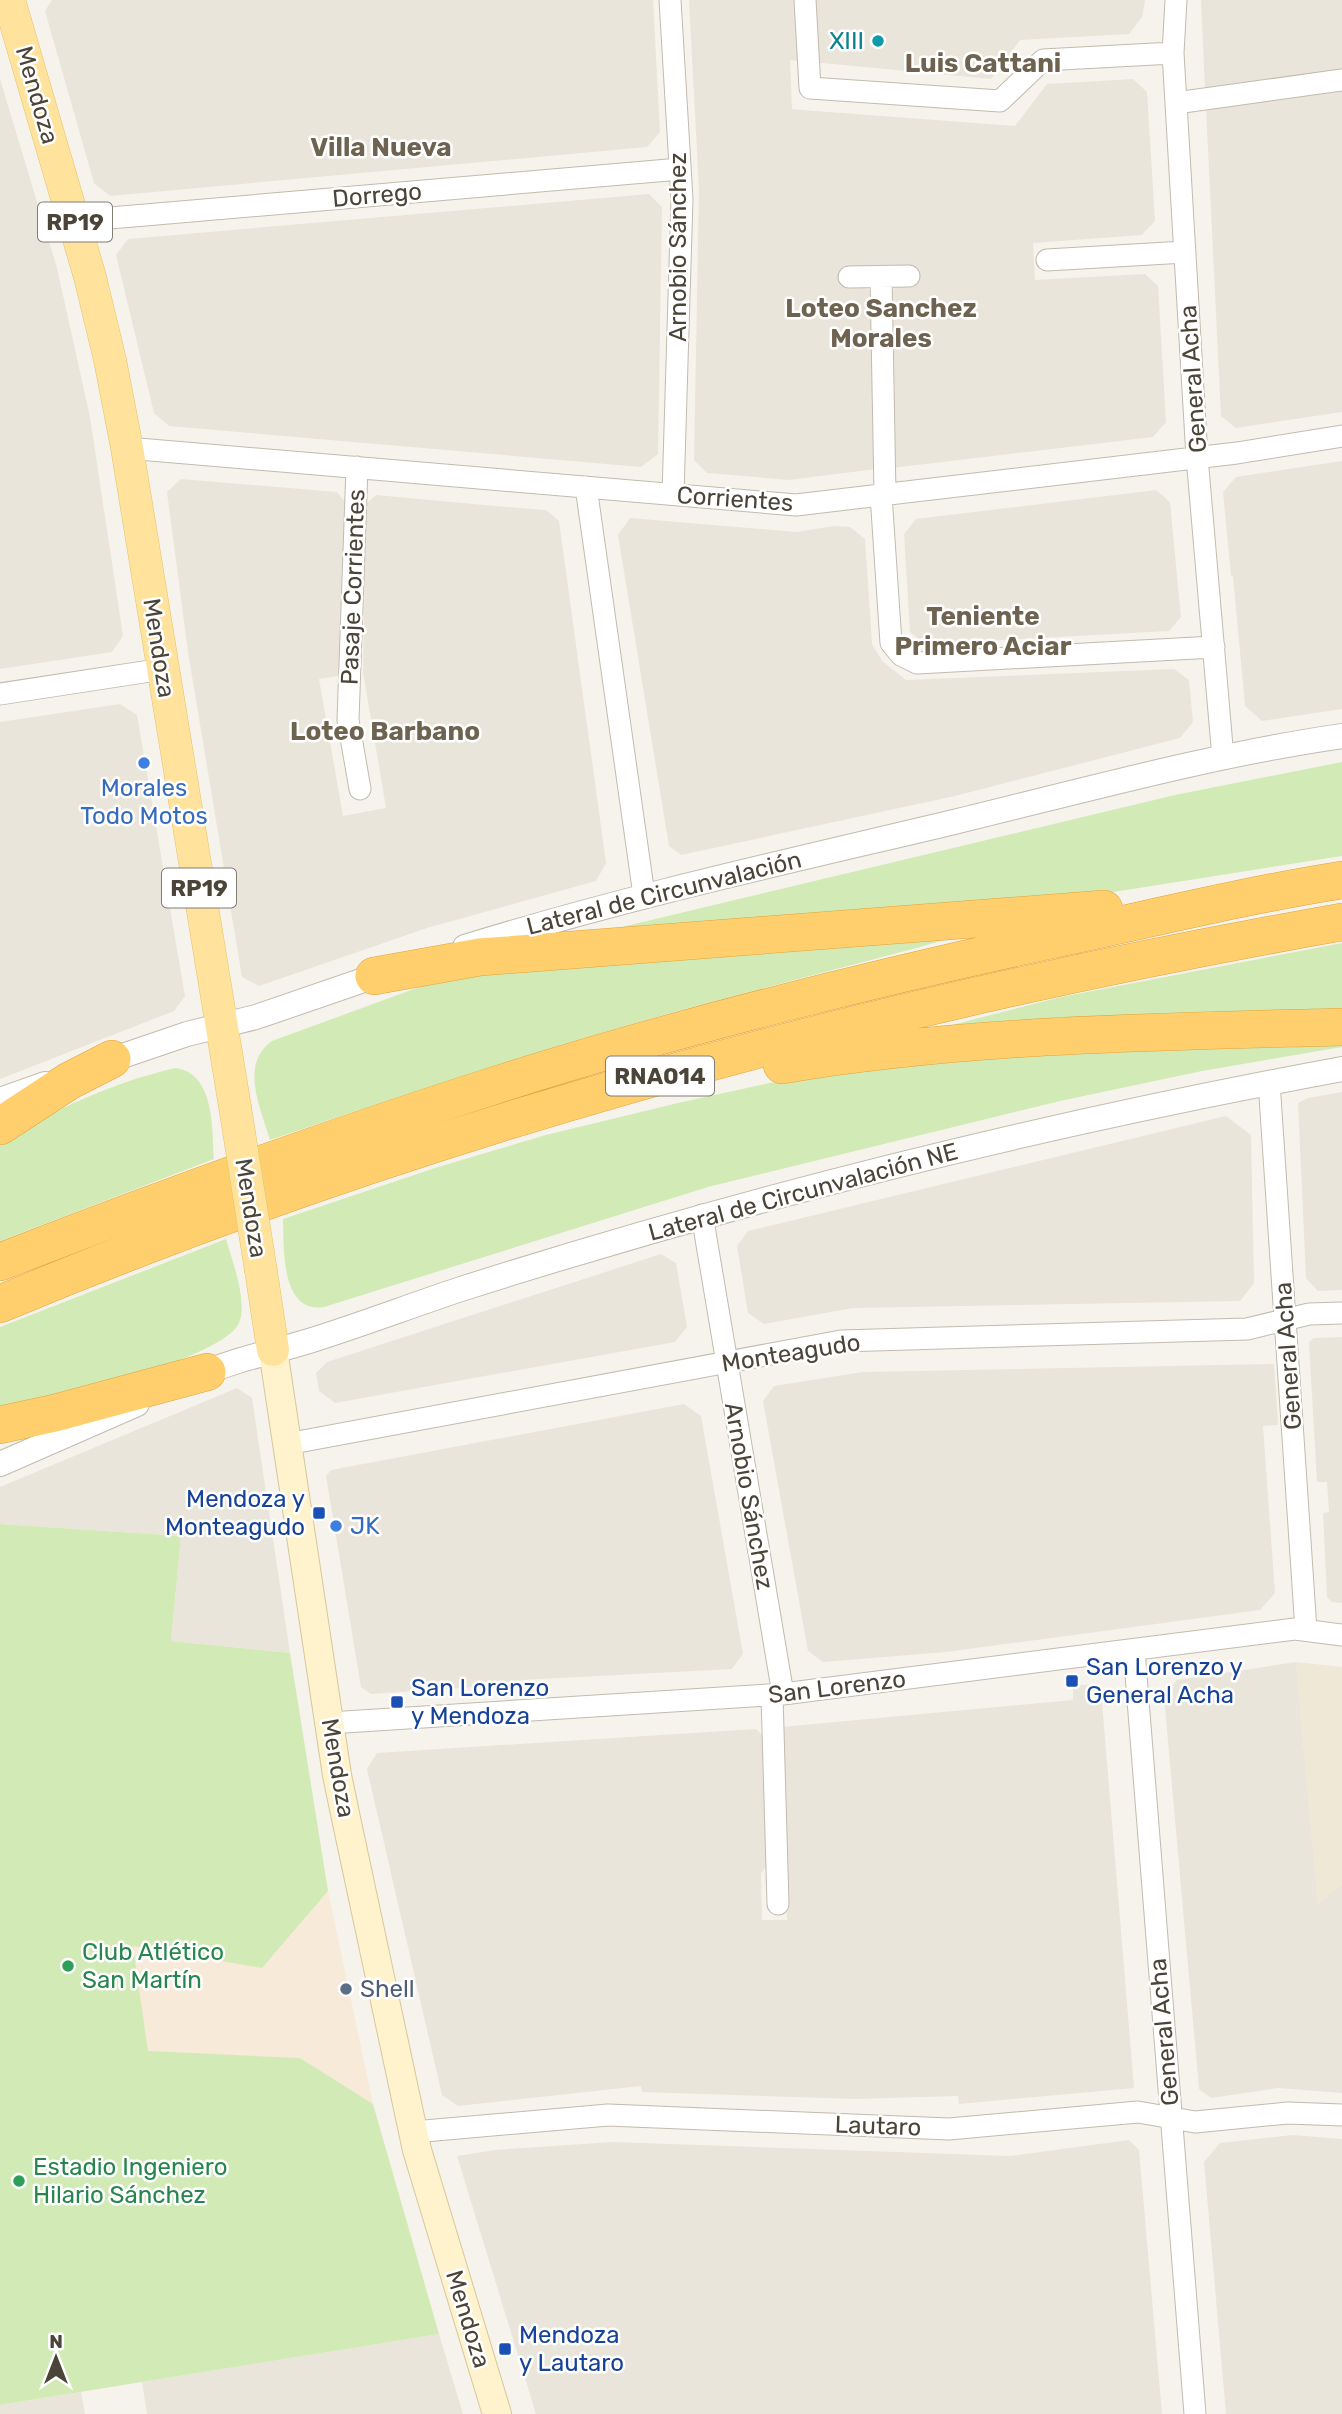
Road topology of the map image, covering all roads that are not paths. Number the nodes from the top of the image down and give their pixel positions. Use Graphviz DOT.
graph roads {
  1 [pos="9,0"];
  2 [pos="670,0"];
  3 [pos="805,0"];
  4 [pos="1175,0"];
  5 [pos="1172,52"];
  6 [pos="1342,80"];
  7 [pos="1175,103"];
  8 [pos="680,169"];
  9 [pos="75,221"];
  10 [pos="1185,252"];
  11 [pos="1046,260"];
  12 [pos="909,276"];
  13 [pos="849,277"];
  14 [pos="881,277"];
  15 [pos="1342,436"];
  16 [pos="127,448"];
  17 [pos="1197,457"];
  18 [pos="357,467"];
  19 [pos="586,487"];
  20 [pos="673,494"];
  21 [pos="883,495"];
  22 [pos="1214,647"];
  23 [pos="163,669"];
  24 [pos="0,694"];
  25 [pos="1342,736"];
  26 [pos="1223,758"];
  27 [pos="360,789"];
  28 [pos="1328,882"];
  29 [pos="644,895"];
  30 [pos="1342,922"];
  31 [pos="374,976"];
  32 [pos="222,1026"];
  33 [pos="1342,1027"];
  34 [pos="112,1059"];
  35 [pos="1342,1069"];
  36 [pos="1269,1083"];
  37 [pos="0,1100"];
  38 [pos="557,1105"];
  39 [pos="0,1126"];
  40 [pos="702,1215"];
  41 [pos="0,1262"];
  42 [pos="0,1304"];
  43 [pos="1342,1313"];
  44 [pos="1286,1320"];
  45 [pos="273,1350"];
  46 [pos="727,1362"];
  47 [pos="207,1372"];
  48 [pos="0,1424"];
  49 [pos="287,1444"];
  50 [pos="0,1465"];
  51 [pos="1306,1630"];
  52 [pos="1342,1635"];
  53 [pos="1134,1650"];
  54 [pos="777,1695"];
  55 [pos="329,1723"];
  56 [pos="778,1905"];
  57 [pos="1342,2115"];
  58 [pos="1171,2118"];
  59 [pos="413,2132"];
  60 [pos="497,2414"];
  61 [pos="1195,2414"];
  1 -- 9 [label="main road, Mendoza / RP19"];
  2 -- 8 [label="street, Arnobio Sánchez"];
  3 -- 5 [label="street"];
  4 -- 5 [label="street, General Acha"];
  5 -- 7 [label="street, General Acha"];
  6 -- 7 [label="street"];
  7 -- 10 [label="street, General Acha"];
  8 -- 9 [label="street, Dorrego"];
  8 -- 20 [label="street, Arnobio Sánchez"];
  9 -- 16 [label="main road, Mendoza / RP19"];
  10 -- 11 [label="street"];
  10 -- 17 [label="street, General Acha"];
  12 -- 14 [label="street"];
  13 -- 14 [label="street"];
  14 -- 21 [label="street"];
  15 -- 17 [label="street, Corrientes"];
  16 -- 18 [label="street, Corrientes"];
  16 -- 23 [label="main road, Mendoza / RP19"];
  17 -- 21 [label="street, Corrientes"];
  17 -- 22 [label="street, General Acha"];
  18 -- 19 [label="street, Corrientes"];
  18 -- 27 [label="street, Pasaje Corrientes"];
  19 -- 20 [label="street, Corrientes"];
  19 -- 29 [label="street"];
  20 -- 21 [label="street, Corrientes"];
  21 -- 22 [label="street"];
  22 -- 26 [label="street, General Acha"];
  23 -- 24 [label="street"];
  23 -- 32 [label="main road, Mendoza / RP19"];
  25 -- 26 [label="street, Lateral de Circunvalación"];
  26 -- 29 [label="street, Lateral de Circunvalación"];
  28 -- 31 [label="highway"];
  28 -- 41 [label="highway, RNA014"];
  29 -- 31 [label="street, Lateral de Circunvalación"];
  30 -- 38 [label="highway, RNA014"];
  31 -- 32 [label="street, Lateral de Circunvalación"];
  32 -- 34 [label="street, Lateral de Circunvalación"];
  32 -- 45 [label="main road, Mendoza / RP19, bridge"];
  33 -- 38 [label="highway"];
  34 -- 37 [label="street, Lateral de Circunvalación"];
  34 -- 39 [label="highway"];
  35 -- 36 [label="street, Lateral de Circunvalación NE"];
  36 -- 40 [label="street, Lateral de Circunvalación NE"];
  36 -- 44 [label="street, General Acha"];
  38 -- 42 [label="highway, RNA014"];
  40 -- 45 [label="street, Lateral de Circunvalación NE"];
  40 -- 46 [label="street, Arnobio Sánchez"];
  43 -- 44 [label="street, Monteagudo"];
  44 -- 46 [label="street, Monteagudo"];
  44 -- 51 [label="street, General Acha"];
  45 -- 47 [label="street, Lateral de Circunvalación NE"];
  45 -- 49 [label="main road, Mendoza"];
  46 -- 49 [label="street, Monteagudo"];
  46 -- 54 [label="street, Arnobio Sánchez"];
  47 -- 48 [label="highway"];
  47 -- 50 [label="street, Lateral de Circunvalación NE"];
  49 -- 55 [label="main road, Mendoza"];
  51 -- 52 [label="street, San Lorenzo"];
  51 -- 53 [label="street, San Lorenzo"];
  53 -- 54 [label="street, San Lorenzo"];
  53 -- 58 [label="street, General Acha"];
  54 -- 55 [label="street, San Lorenzo"];
  54 -- 56 [label="street, Arnobio Sánchez"];
  55 -- 59 [label="main road, Mendoza"];
  57 -- 58 [label="street, Lautaro"];
  58 -- 59 [label="street, Lautaro"];
  58 -- 61 [label="street, General Acha"];
  59 -- 60 [label="main road, Mendoza"];
}
